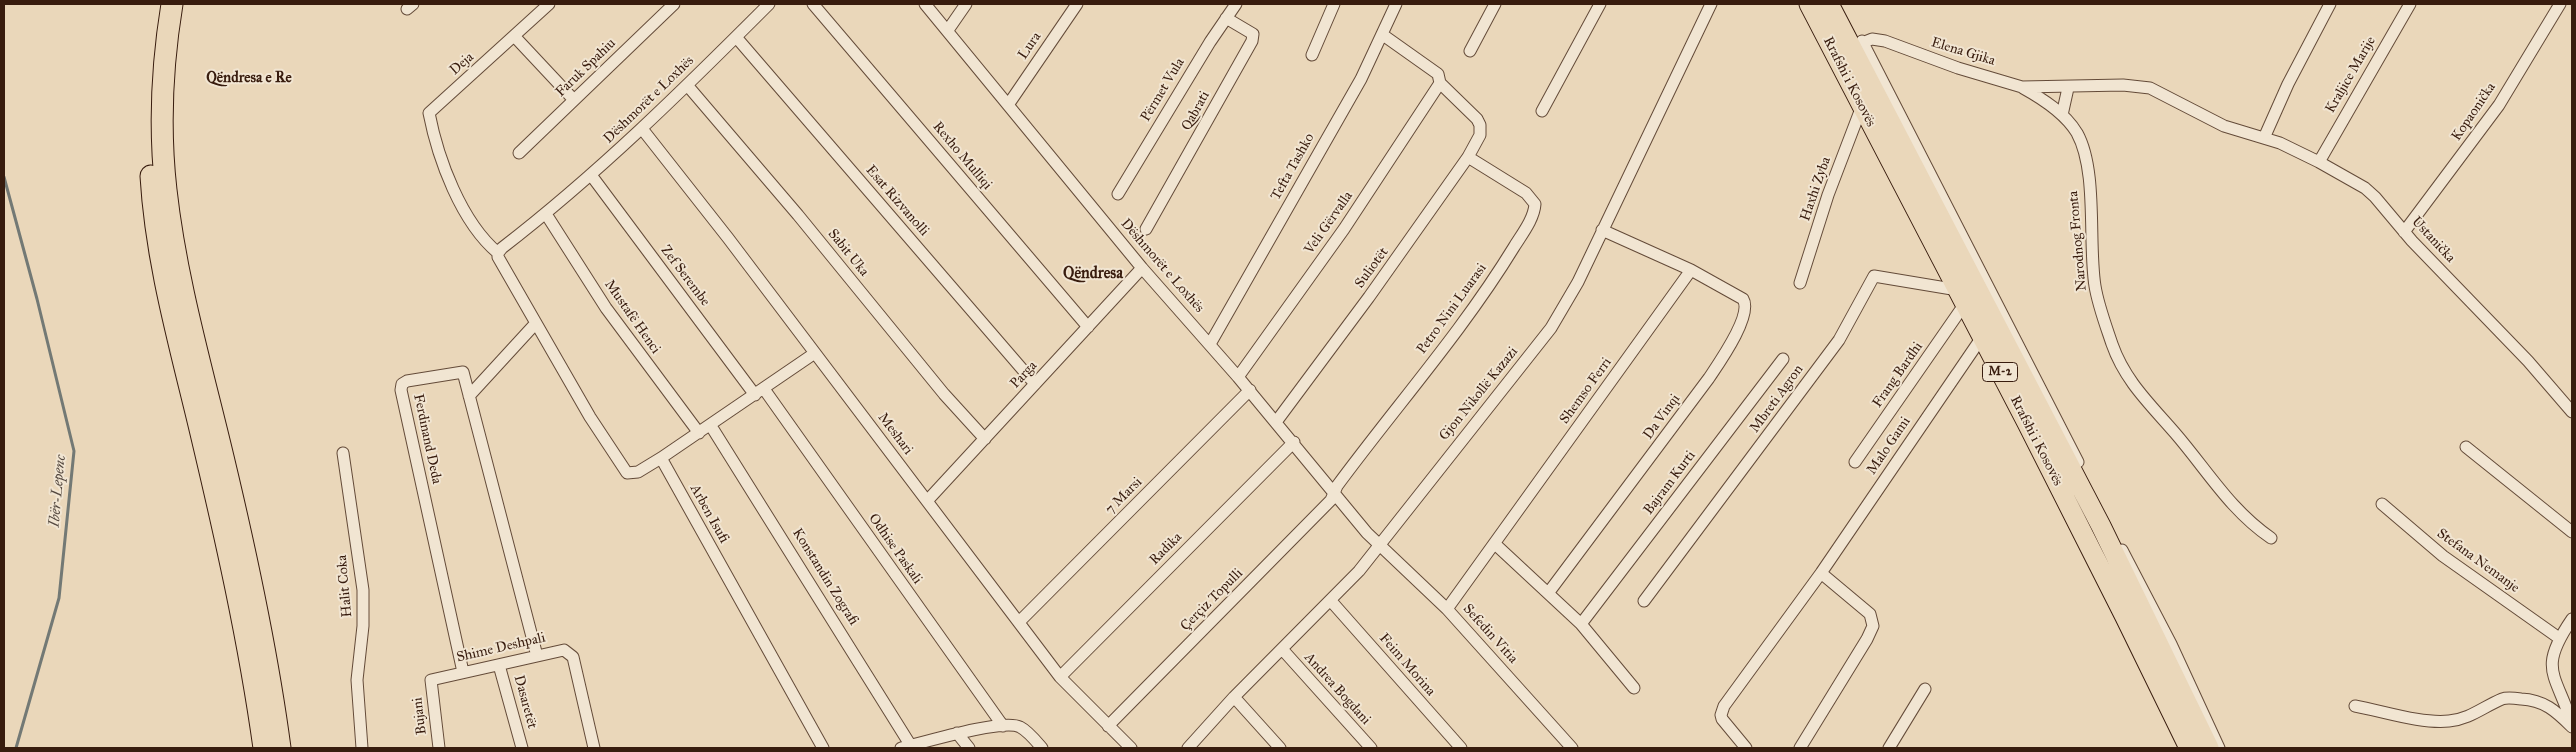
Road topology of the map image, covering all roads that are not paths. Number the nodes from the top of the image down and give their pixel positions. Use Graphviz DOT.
graph roads {
  1 [pos="157,4"];
  2 [pos="172,4"];
  3 [pos="549,4"];
  4 [pos="674,4"];
  5 [pos="769,4"];
  6 [pos="813,4"];
  7 [pos="924,4"];
  8 [pos="966,4"];
  9 [pos="1077,4"];
  10 [pos="1236,4"];
  11 [pos="1334,4"];
  12 [pos="1396,4"];
  13 [pos="1495,4"];
  14 [pos="1600,4"];
  15 [pos="1711,4"];
  16 [pos="1809,4"];
  17 [pos="1829,4"];
  18 [pos="2330,4"];
  19 [pos="2410,4"];
  20 [pos="2560,4"];
  21 [pos="1226,18"];
  22 [pos="948,30"];
  23 [pos="1383,35"];
  24 [pos="515,37"];
  25 [pos="736,37"];
  26 [pos="1857,44"];
  27 [pos="1470,51"];
  28 [pos="1312,55"];
  29 [pos="1440,83"];
  30 [pos="687,85"];
  31 [pos="2022,87"];
  32 [pos="2068,88"];
  33 [pos="574,100"];
  34 [pos="1008,106"];
  35 [pos="1862,106"];
  36 [pos="1542,111"];
  37 [pos="2062,115"];
  38 [pos="643,130"];
  39 [pos="2240,132"];
  40 [pos="2264,138"];
  41 [pos="519,153"];
  42 [pos="1468,157"];
  43 [pos="2319,162"];
  44 [pos="591,175"];
  45 [pos="1118,194"];
  46 [pos="546,214"];
  47 [pos="1146,229"];
  48 [pos="1602,230"];
  49 [pos="2404,232"];
  50 [pos="498,253"];
  51 [pos="1142,268"];
  52 [pos="1691,270"];
  53 [pos="1800,283"];
  54 [pos="1961,297"];
  55 [pos="536,322"];
  56 [pos="1088,327"];
  57 [pos="1982,337"];
  58 [pos="1210,344"];
  59 [pos="814,353"];
  60 [pos="1783,359"];
  61 [pos="1238,377"];
  62 [pos="1035,384"];
  63 [pos="1250,390"];
  64 [pos="759,392"];
  65 [pos="469,396"];
  66 [pos="2572,412"];
  67 [pos="1276,422"];
  68 [pos="711,426"];
  69 [pos="699,433"];
  70 [pos="985,439"];
  71 [pos="1294,442"];
  72 [pos="2466,447"];
  73 [pos="343,452"];
  74 [pos="661,458"];
  75 [pos="1855,462"];
  76 [pos="1334,492"];
  77 [pos="927,501"];
  78 [pos="2382,504"];
  79 [pos="2572,532"];
  80 [pos="2271,538"];
  81 [pos="1495,544"];
  82 [pos="1380,546"];
  83 [pos="1821,573"];
  84 [pos="1549,592"];
  85 [pos="1331,600"];
  86 [pos="1644,601"];
  87 [pos="1447,609"];
  88 [pos="2572,618"];
  89 [pos="1019,622"];
  90 [pos="1581,624"];
  91 [pos="2559,638"];
  92 [pos="1282,649"];
  93 [pos="537,656"];
  94 [pos="499,665"];
  95 [pos="463,672"];
  96 [pos="1060,677"];
  97 [pos="431,680"];
  98 [pos="1634,688"];
  99 [pos="1925,689"];
  100 [pos="1234,697"];
  101 [pos="2355,706"];
  102 [pos="2572,725"];
  103 [pos="1003,726"];
  104 [pos="1108,726"];
  105 [pos="957,733"];
  106 [pos="906,747"];
  107 [pos="264,748"];
  108 [pos="280,748"];
  109 [pos="362,748"];
  110 [pos="439,748"];
  111 [pos="522,748"];
  112 [pos="594,748"];
  113 [pos="823,748"];
  114 [pos="969,748"];
  115 [pos="1042,748"];
  116 [pos="1131,748"];
  117 [pos="1189,748"];
  118 [pos="1280,748"];
  119 [pos="1370,748"];
  120 [pos="1461,748"];
  121 [pos="1572,748"];
  122 [pos="1746,748"];
  123 [pos="1800,748"];
  124 [pos="1889,748"];
  125 [pos="2188,748"];
  126 [pos="2209,748"];
  127 [pos="2219,748"];
  1 -- 107 [label="highway"];
  2 -- 108 [label="highway"];
  3 -- 24 [label="street, Deja"];
  4 -- 33 [label="street, Faruk Spahiu"];
  5 -- 25 [label="street, Dëshmorët e Loxhës"];
  6 -- 56 [label="street, Rexho Mulliqi"];
  7 -- 22 [label="street, Dëshmorët e Loxhës"];
  8 -- 22 [label="street"];
  9 -- 34 [label="street, Lura"];
  10 -- 21 [label="street, Përmet Vula"];
  11 -- 28 [label="street"];
  12 -- 23 [label="street, Tefta Tashko"];
  13 -- 27 [label="street"];
  14 -- 36 [label="street"];
  15 -- 48 [label="street, Gjon Nikollë Kazazi"];
  16 -- 35 [label="highway, Rrafshi i Kosovës / M-2"];
  17 -- 26 [label="highway, Rrafshi i Kosovës / M-2"];
  18 -- 40 [label="street"];
  19 -- 43 [label="street, Kraljice Marije"];
  20 -- 49 [label="street, Kopaonička"];
  21 -- 45 [label="street, Përmet Vula"];
  21 -- 47 [label="street, Qabrati"];
  22 -- 34 [label="street, Dëshmorët e Loxhës"];
  23 -- 29 [label="street"];
  23 -- 58 [label="street, Tefta Tashko"];
  24 -- 33 [label="street"];
  24 -- 50 [label="street, Deja"];
  25 -- 30 [label="street, Dëshmorët e Loxhës"];
  25 -- 62 [label="street, Esat Rizvanolli"];
  26 -- 31 [label="street, Elena Gjika"];
  26 -- 126 [label="highway, Rrafshi i Kosovës / M-2"];
  26 -- 127 [label="street, Rrafshi i Kosovës"];
  29 -- 42 [label="street, Suliotët"];
  29 -- 61 [label="street, Veli Gërvalla"];
  30 -- 38 [label="street, Dëshmorët e Loxhës"];
  30 -- 70 [label="street, Sabit Uka"];
  31 -- 32 [label="street, Elena Gjika"];
  31 -- 37 [label="street, Narodnog Fronta"];
  32 -- 37 [label="street"];
  32 -- 39 [label="street, Elena Gjika"];
  33 -- 41 [label="street, Faruk Spahiu"];
  34 -- 51 [label="street, Dëshmorët e Loxhës"];
  35 -- 53 [label="street, Haxhi Zyba"];
  35 -- 54 [label="highway, Rrafshi i Kosovës / M-2"];
  37 -- 80 [label="street, Narodnog Fronta"];
  38 -- 44 [label="street, Dëshmorët e Loxhës"];
  38 -- 59 [label="street, Meshari"];
  39 -- 40 [label="street, Ustanička"];
  40 -- 43 [label="street, Ustanička"];
  42 -- 67 [label="street, Suliotët"];
  42 -- 76 [label="street, Petro Nini Luarasi"];
  43 -- 49 [label="street, Ustanička"];
  44 -- 46 [label="street, Dëshmorët e Loxhës"];
  44 -- 64 [label="street, Zef Serembe"];
  46 -- 50 [label="street, Dëshmorët e Loxhës"];
  46 -- 69 [label="street, Mustafë Henci"];
  48 -- 52 [label="street"];
  48 -- 82 [label="street, Gjon Nikollë Kazazi"];
  49 -- 66 [label="street, Ustanička"];
  50 -- 55 [label="street"];
  51 -- 56 [label="street, Parga"];
  51 -- 58 [label="street, Dëshmorët e Loxhës"];
  52 -- 81 [label="street, Shemso Ferri"];
  52 -- 84 [label="street, Da Vinqi"];
  54 -- 57 [label="highway, Rrafshi i Kosovës / M-2"];
  54 -- 75 [label="street, Frang Bardhi"];
  54 -- 86 [label="street, Mbreti Agron"];
  55 -- 65 [label="street"];
  55 -- 74 [label="street"];
  56 -- 62 [label="street, Parga"];
  57 -- 83 [label="street, Malo Gami"];
  57 -- 125 [label="highway, Rrafshi i Kosovës / M-2"];
  58 -- 61 [label="street, Dëshmorët e Loxhës"];
  59 -- 64 [label="street"];
  59 -- 77 [label="street, Meshari"];
  60 -- 90 [label="street, Bajram Kurti"];
  61 -- 63 [label="street, Dëshmorët e Loxhës"];
  62 -- 70 [label="street, Parga"];
  63 -- 67 [label="street, Dëshmorët e Loxhës"];
  63 -- 89 [label="street, 7 Marsi"];
  64 -- 68 [label="street"];
  64 -- 103 [label="street, Odhise Paskali"];
  65 -- 93 [label="street, Ferdinand Deda"];
  65 -- 95 [label="street, Ferdinand Deda"];
  67 -- 71 [label="street, Dëshmorët e Loxhës"];
  68 -- 69 [label="street"];
  68 -- 106 [label="street, Konstandin Zografi"];
  69 -- 74 [label="street"];
  70 -- 77 [label="street, Parga"];
  71 -- 76 [label="street, Dëshmorët e Loxhës"];
  71 -- 96 [label="street, Radika"];
  72 -- 79 [label="street"];
  73 -- 109 [label="street, Halit Coka"];
  74 -- 113 [label="street, Arben Isufi"];
  76 -- 82 [label="street, Dëshmorët e Loxhës"];
  76 -- 104 [label="street, Çerçiz Topulli"];
  77 -- 89 [label="street, Meshari"];
  78 -- 91 [label="street, Stefana Nemanje"];
  81 -- 84 [label="street"];
  81 -- 87 [label="street, Shemso Ferri"];
  82 -- 85 [label="street, Gjon Nikollë Kazazi"];
  82 -- 87 [label="street, Sefedin Vitia"];
  83 -- 122 [label="street, Malo Gami"];
  83 -- 123 [label="street"];
  84 -- 90 [label="street"];
  85 -- 92 [label="street, Gjon Nikollë Kazazi"];
  85 -- 120 [label="street, Feim Morina"];
  87 -- 121 [label="street, Sefedin Vitia"];
  88 -- 91 [label="street"];
  89 -- 96 [label="street, Meshari"];
  90 -- 98 [label="street"];
  91 -- 102 [label="street"];
  92 -- 100 [label="street, Gjon Nikollë Kazazi"];
  92 -- 119 [label="street, Andrea Bogdani"];
  93 -- 94 [label="street, Shime Deshpali"];
  93 -- 112 [label="street, Shime Deshpali"];
  94 -- 95 [label="street, Shime Deshpali"];
  94 -- 111 [label="street, Dasaretët"];
  95 -- 97 [label="street, Shime Deshpali"];
  96 -- 104 [label="street, Meshari"];
  97 -- 110 [label="street, Bujani"];
  99 -- 124 [label="street"];
  100 -- 117 [label="street, Gjon Nikollë Kazazi"];
  100 -- 118 [label="street"];
  101 -- 102 [label="street"];
  103 -- 105 [label="street"];
  103 -- 115 [label="street"];
  104 -- 116 [label="street, Meshari"];
  105 -- 106 [label="street"];
  105 -- 114 [label="street"];
}
